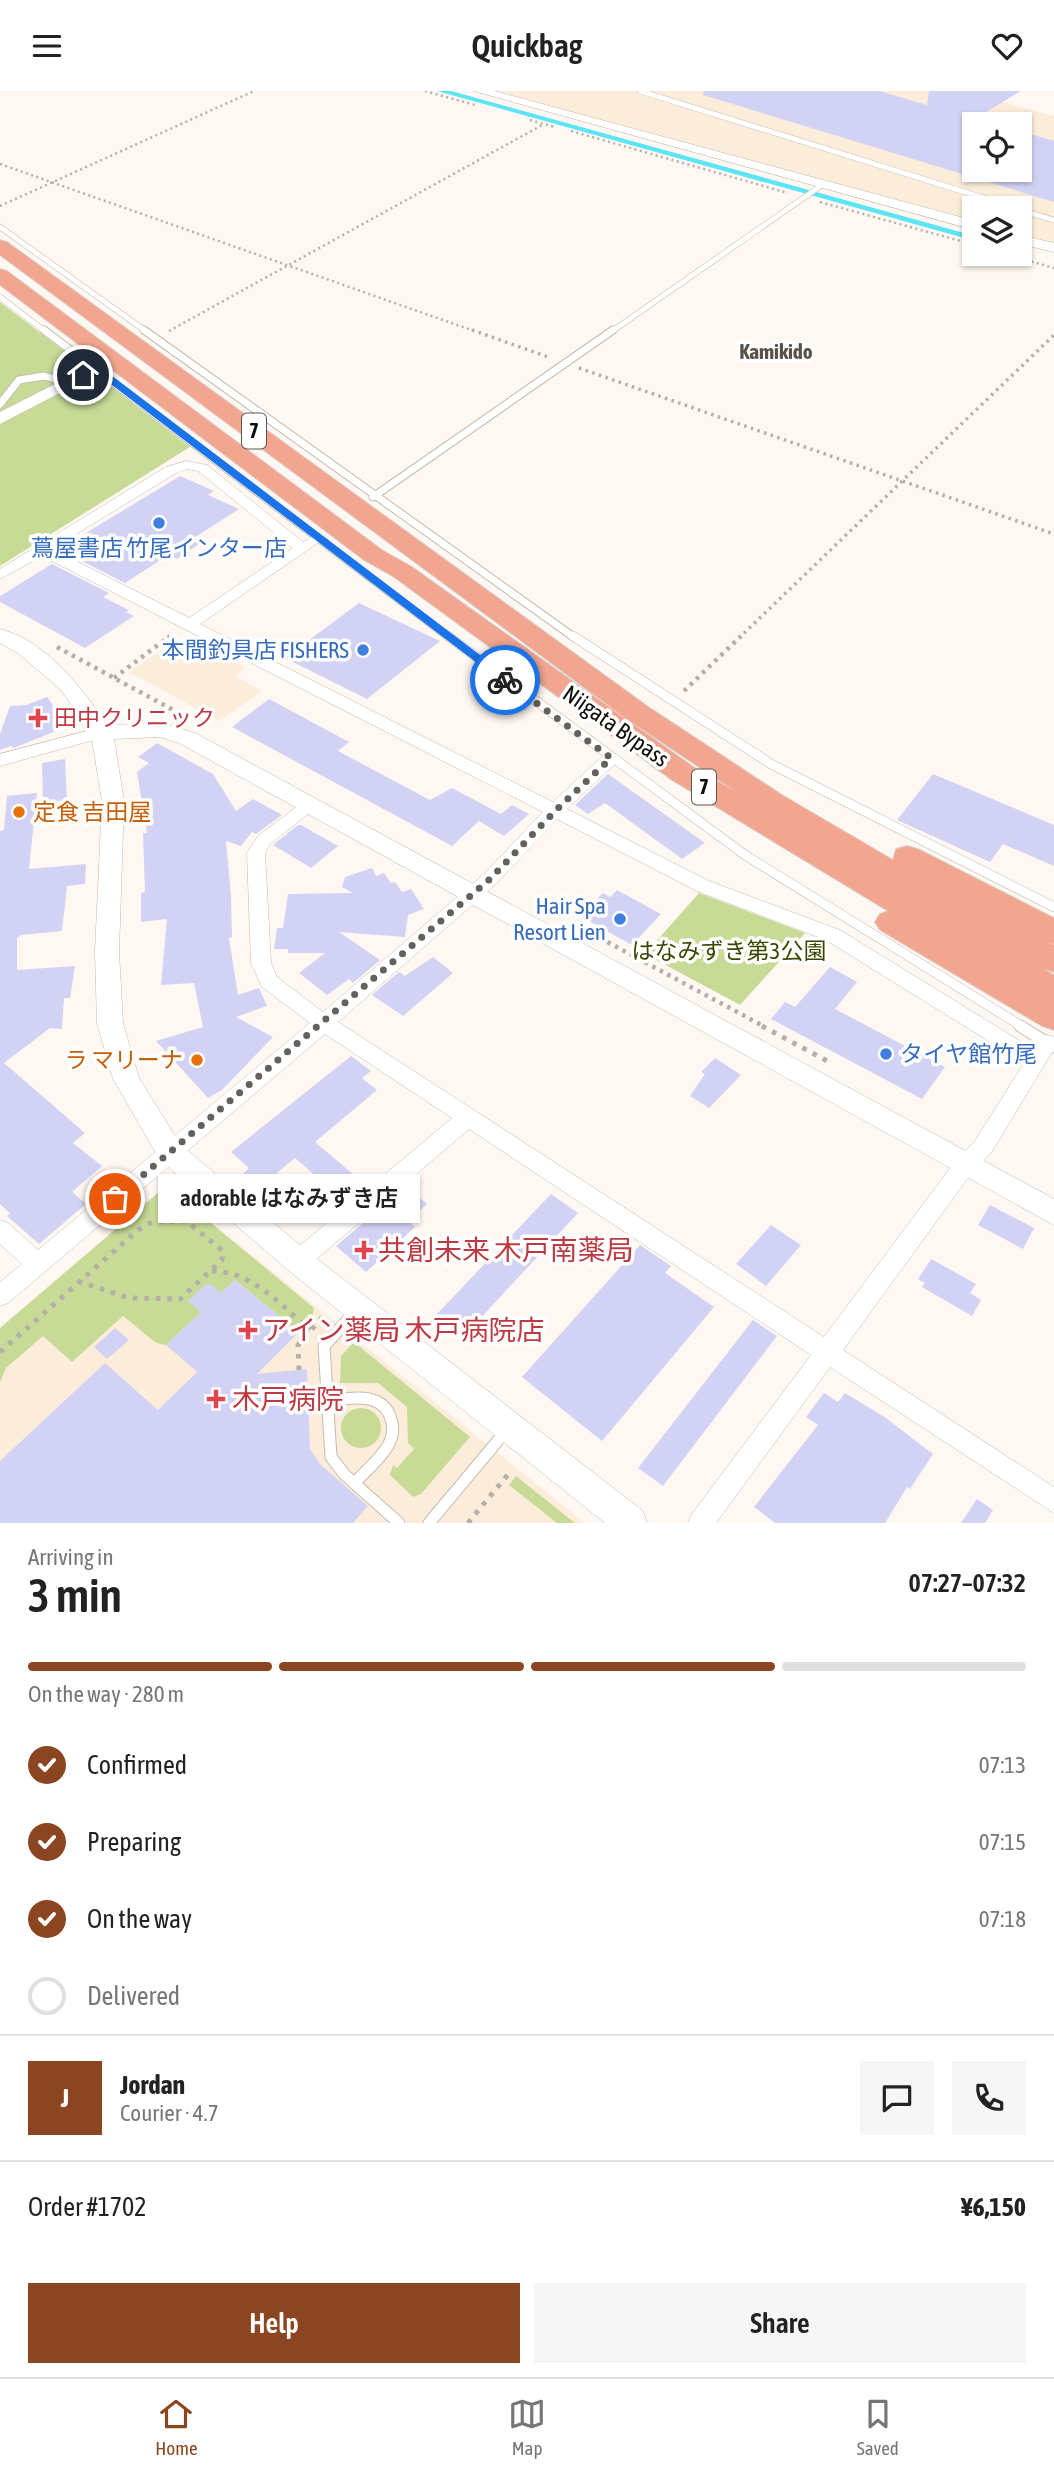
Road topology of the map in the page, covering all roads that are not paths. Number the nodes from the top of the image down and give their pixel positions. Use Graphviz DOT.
graph roads {
  1 [pos="480,91"];
  2 [pos="640,91"];
  3 [pos="820,186"];
  4 [pos="976,196"];
  5 [pos="1032,213"];
  6 [pos="1054,220"];
  7 [pos="962,223"];
  8 [pos="0,227"];
  9 [pos="1032,242"];
  10 [pos="0,246"];
  11 [pos="1054,248"];
  12 [pos="0,275"];
  13 [pos="0,296"];
  14 [pos="96,368"];
  15 [pos="69,383"];
  16 [pos="0,404"];
  17 [pos="0,419"];
  18 [pos="374,496"];
  19 [pos="321,536"];
  20 [pos="40,549"];
  21 [pos="303,549"];
  22 [pos="373,555"];
  23 [pos="0,575"];
  24 [pos="508,616"];
  25 [pos="189,625"];
  26 [pos="0,635"];
  27 [pos="102,732"];
  28 [pos="611,758"];
  29 [pos="0,760"];
  30 [pos="309,806"];
  31 [pos="555,811"];
  32 [pos="470,895"];
  33 [pos="1054,907"];
  34 [pos="1054,932"];
  35 [pos="1054,960"];
  36 [pos="1054,989"];
  37 [pos="324,1023"];
  38 [pos="1049,1040"];
  39 [pos="468,1117"];
  40 [pos="170,1152"];
  41 [pos="965,1165"];
  42 [pos="1054,1213"];
  43 [pos="0,1230"];
  44 [pos="298,1261"];
  45 [pos="38,1264"];
  46 [pos="0,1296"];
  47 [pos="358,1308"];
  48 [pos="826,1352"];
  49 [pos="328,1401"];
  50 [pos="510,1427"];
  51 [pos="354,1483"];
  52 [pos="1054,1501"];
  53 [pos="399,1523"];
  54 [pos="429,1523"];
  55 [pos="631,1523"];
  56 [pos="701,1523"];
  1 -- 3 [label="street"];
  2 -- 4 [label="lane"];
  3 -- 7 [label="street"];
  3 -- 18 [label="lane"];
  5 -- 6 [label="lane"];
  8 -- 18 [label="lane"];
  9 -- 11 [label="street"];
  10 -- 24 [label="highway, Niigata Bypass / 7"];
  12 -- 22 [label="highway, Niigata Bypass / 7"];
  13 -- 14 [label="lane"];
  14 -- 15 [label="street"];
  14 -- 19 [label="lane"];
  15 -- 16 [label="lane"];
  15 -- 17 [label="street"];
  18 -- 33 [label="lane"];
  19 -- 21 [label="street"];
  19 -- 28 [label="lane"];
  20 -- 21 [label="street"];
  20 -- 23 [label="street"];
  20 -- 25 [label="street"];
  21 -- 25 [label="street"];
  22 -- 36 [label="highway, Niigata Bypass / 7"];
  22 -- 38 [label="highway"];
  24 -- 34 [label="highway"];
  24 -- 35 [label="highway, Niigata Bypass / 7"];
  25 -- 31 [label="street"];
  26 -- 27 [label="street"];
  27 -- 29 [label="street"];
  27 -- 30 [label="street"];
  27 -- 40 [label="street"];
  28 -- 31 [label="street"];
  28 -- 38 [label="lane"];
  30 -- 32 [label="street"];
  30 -- 37 [label="street"];
  31 -- 32 [label="street"];
  31 -- 38 [label="street"];
  32 -- 37 [label="street"];
  32 -- 41 [label="street"];
  37 -- 39 [label="street"];
  37 -- 40 [label="street"];
  38 -- 41 [label="street"];
  39 -- 44 [label="street"];
  39 -- 48 [label="street"];
  40 -- 44 [label="street"];
  40 -- 45 [label="street"];
  41 -- 42 [label="street"];
  41 -- 48 [label="street"];
  43 -- 45 [label="street"];
  44 -- 47 [label="street"];
  45 -- 46 [label="street"];
  47 -- 49 [label="lane"];
  47 -- 50 [label="street"];
  48 -- 52 [label="street"];
  48 -- 56 [label="street"];
  49 -- 51 [label="lane"];
  49 -- 51 [label="lane"];
  50 -- 54 [label="lane"];
  50 -- 55 [label="street"];
  51 -- 53 [label="lane"];
}
